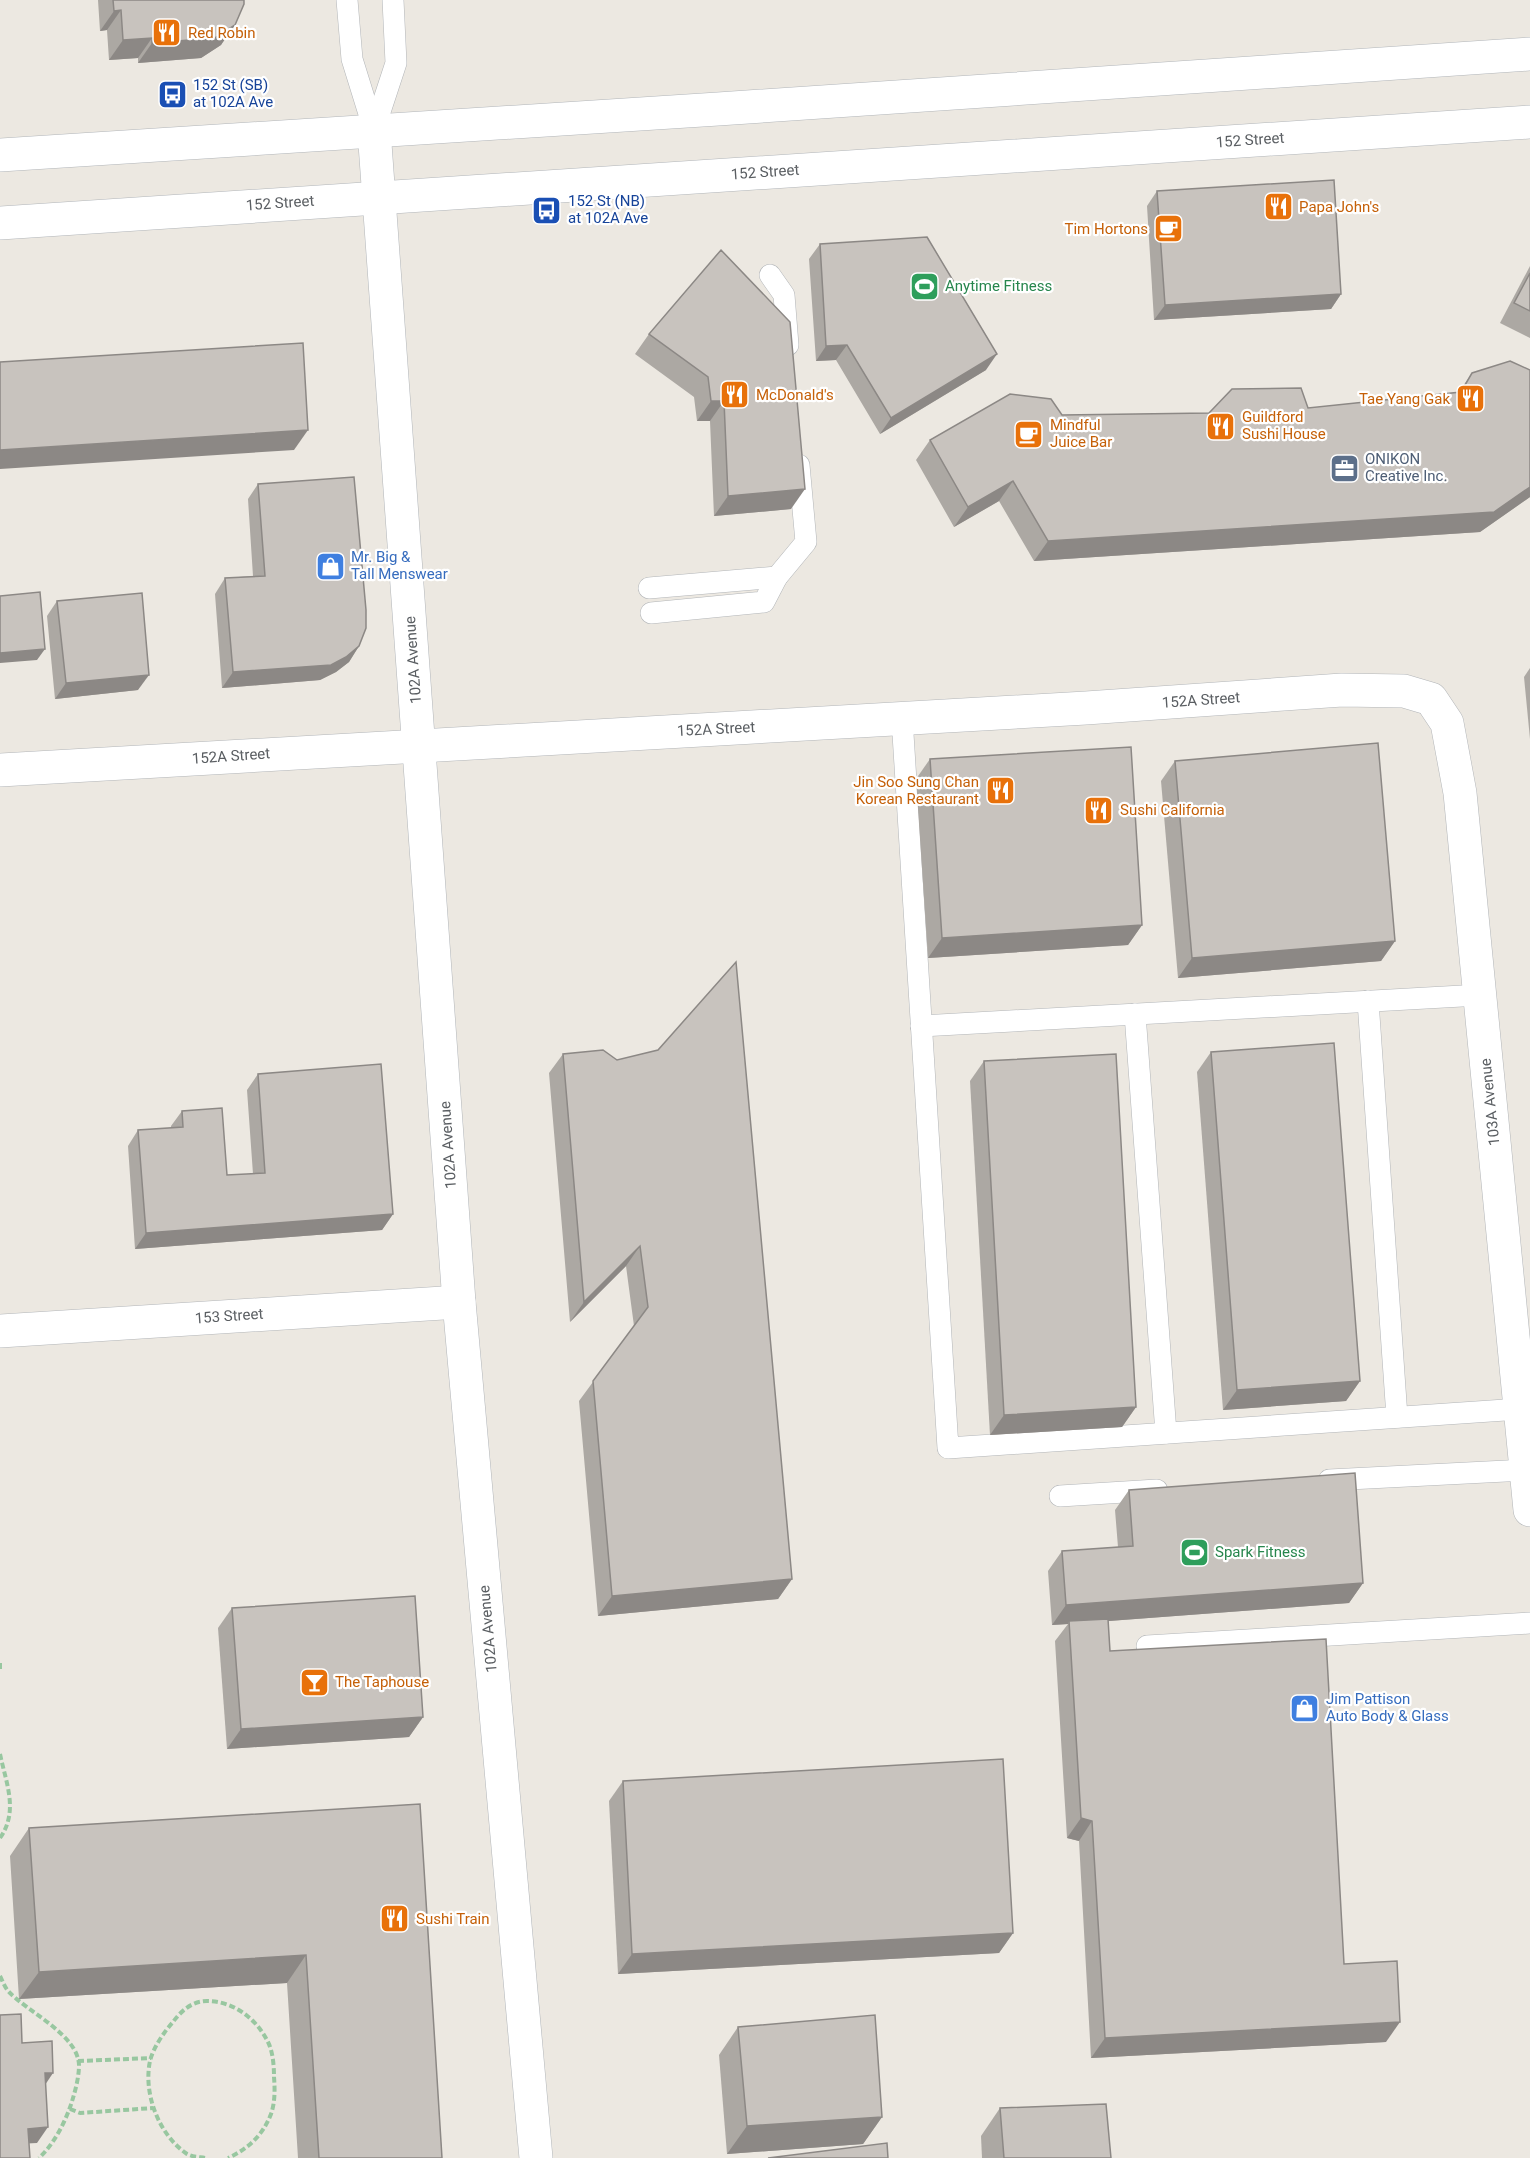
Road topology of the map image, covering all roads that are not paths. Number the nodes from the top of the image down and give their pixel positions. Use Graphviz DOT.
graph roads {
  1 [pos="347,0"];
  2 [pos="393,0"];
  3 [pos="1530,54"];
  4 [pos="1530,122"];
  5 [pos="375,130"];
  6 [pos="0,155"];
  7 [pos="378,196"];
  8 [pos="0,223"];
  9 [pos="770,275"];
  10 [pos="790,366"];
  11 [pos="798,448"];
  12 [pos="777,577"];
  13 [pos="649,588"];
  14 [pos="651,613"];
  15 [pos="1431,699"];
  16 [pos="902,718"];
  17 [pos="419,746"];
  18 [pos="0,770"];
  19 [pos="1480,994"];
  20 [pos="1368,1001"];
  21 [pos="1135,1014"];
  22 [pos="921,1026"];
  23 [pos="459,1302"];
  24 [pos="0,1330"];
  25 [pos="1520,1409"];
  26 [pos="1397,1418"];
  27 [pos="1166,1433"];
  28 [pos="1526,1470"];
  29 [pos="1308,1481"];
  30 [pos="1178,1489"];
  31 [pos="1060,1496"];
  32 [pos="1530,1510"];
  33 [pos="1530,1623"];
  34 [pos="1146,1646"];
  35 [pos="536,2158"];
  1 -- 5 [label="lane"];
  2 -- 5 [label="lane"];
  3 -- 5 [label="street"];
  4 -- 7 [label="street, 152 Street"];
  5 -- 6 [label="street"];
  5 -- 7 [label="street, 102A Avenue"];
  7 -- 8 [label="street, 152 Street"];
  7 -- 17 [label="street, 102A Avenue"];
  9 -- 10 [label="lane"];
  11 -- 12 [label="lane"];
  12 -- 13 [label="lane"];
  12 -- 14 [label="lane"];
  15 -- 16 [label="street, 152A Street"];
  15 -- 19 [label="street, 103A Avenue"];
  16 -- 17 [label="street, 152A Street"];
  16 -- 22 [label="lane"];
  17 -- 18 [label="street, 152A Street"];
  17 -- 23 [label="street, 102A Avenue"];
  19 -- 20 [label="lane"];
  19 -- 25 [label="street, 103A Avenue"];
  20 -- 21 [label="lane"];
  20 -- 26 [label="lane"];
  21 -- 22 [label="lane"];
  21 -- 27 [label="lane"];
  22 -- 27 [label="lane"];
  23 -- 24 [label="street, 153 Street"];
  23 -- 35 [label="street, 102A Avenue"];
  25 -- 26 [label="lane"];
  25 -- 28 [label="street, 103A Avenue"];
  26 -- 27 [label="lane"];
  28 -- 29 [label="lane"];
  28 -- 32 [label="street, 103A Avenue"];
  30 -- 31 [label="lane"];
  33 -- 34 [label="lane"];
}
